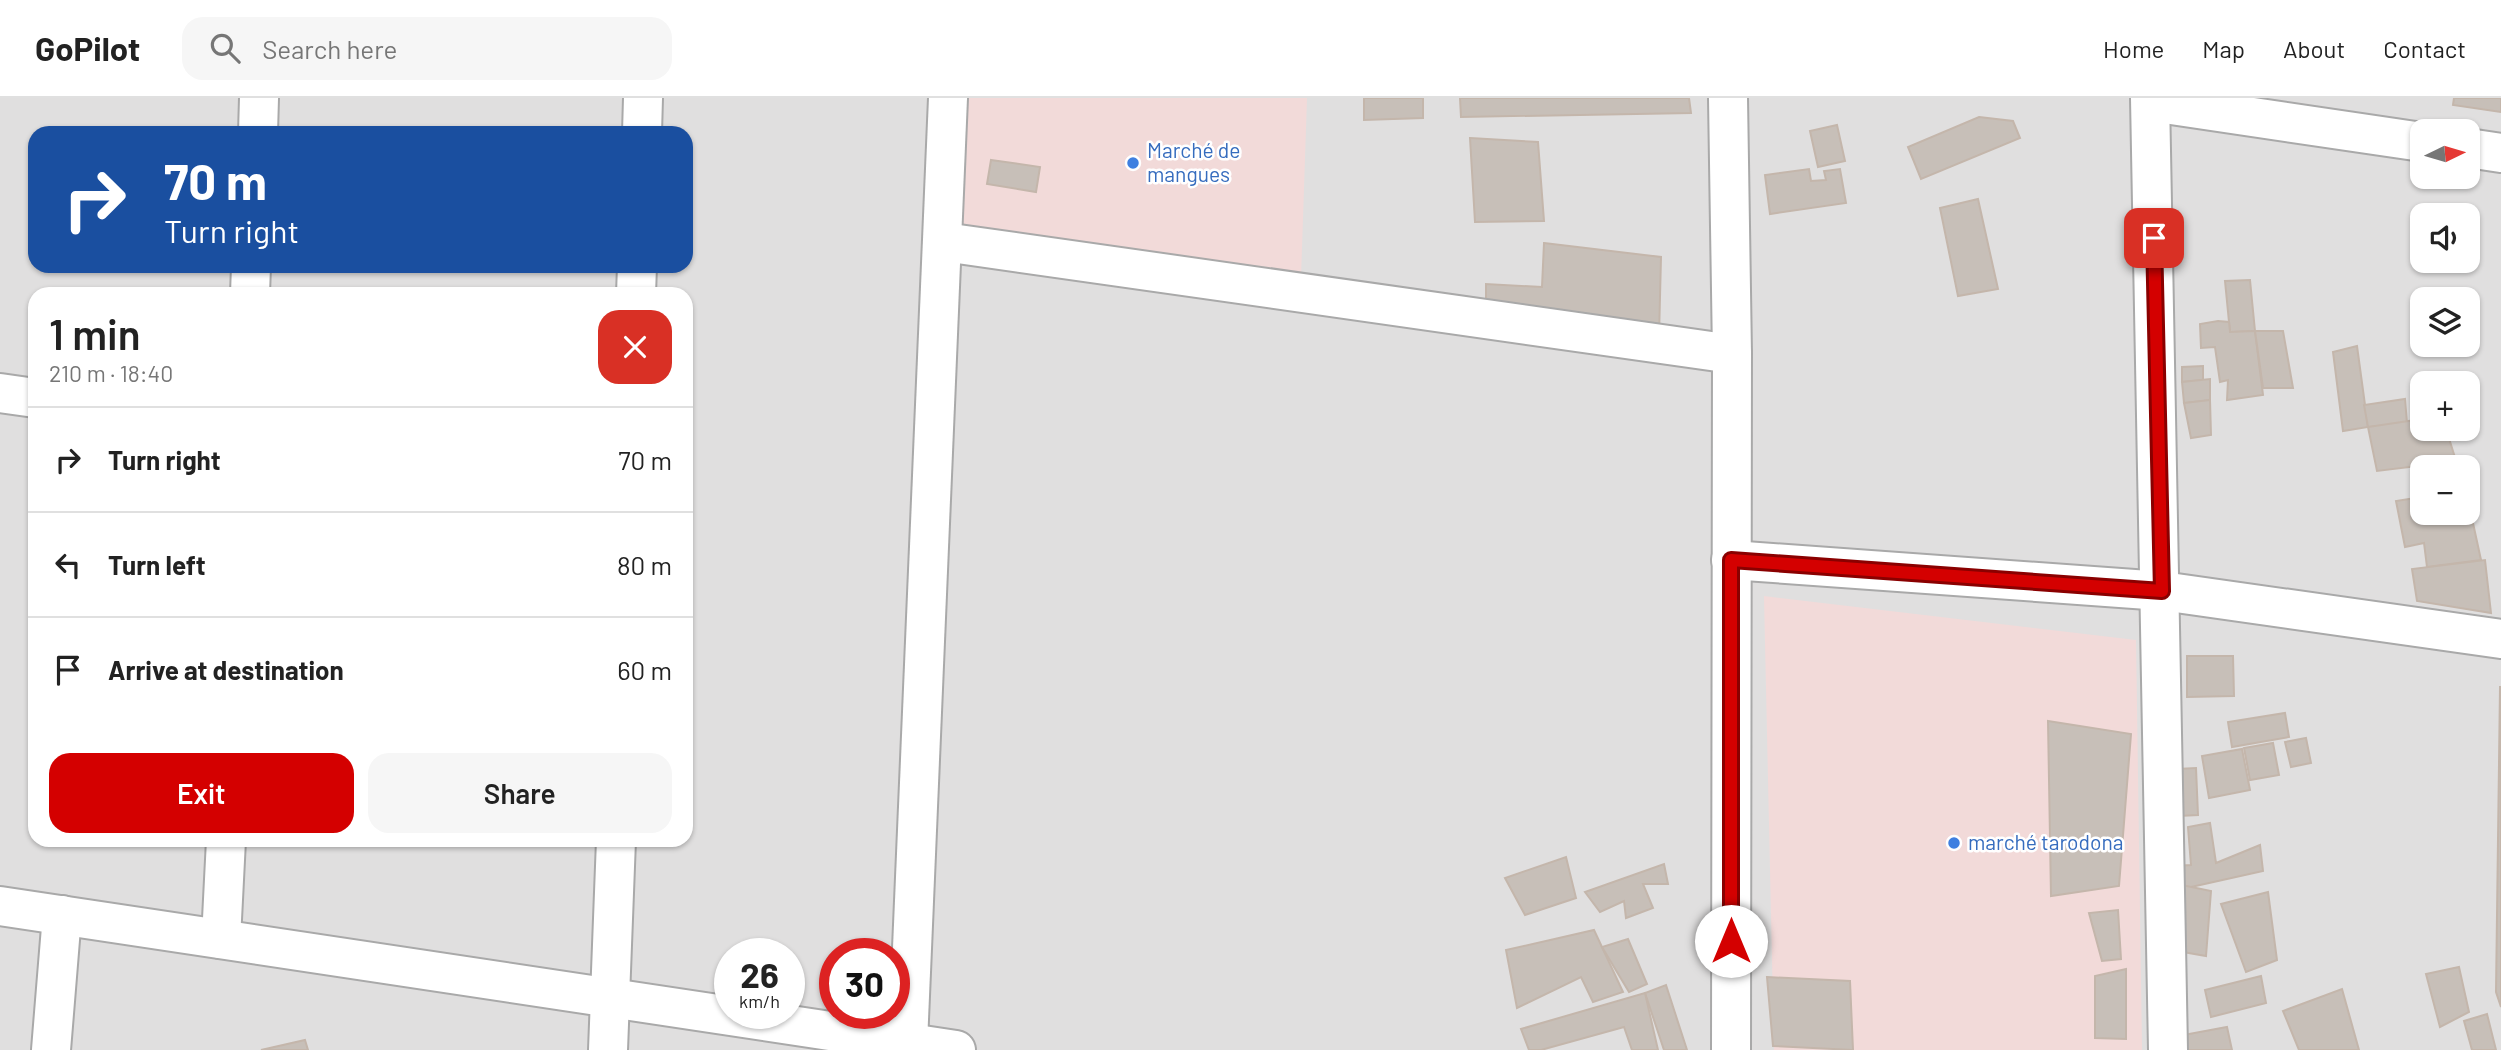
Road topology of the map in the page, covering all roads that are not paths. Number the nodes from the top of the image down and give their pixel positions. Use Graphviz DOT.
graph roads {
  1 [pos="259,98"];
  2 [pos="643,98"];
  3 [pos="948,98"];
  4 [pos="1728,98"];
  5 [pos="2151,100"];
  6 [pos="258,126"];
  7 [pos="642,126"];
  8 [pos="2410,140"];
  9 [pos="2480,150"];
  10 [pos="2501,153"];
  11 [pos="944,242"];
  12 [pos="1732,354"];
  13 [pos="0,393"];
  14 [pos="28,397"];
  15 [pos="1731,560"];
  16 [pos="2162,591"];
  17 [pos="2501,639"];
  18 [pos="226,847"];
  19 [pos="616,847"];
  20 [pos="0,906"];
  21 [pos="62,915"];
  22 [pos="221,939"];
  23 [pos="610,999"];
  24 [pos="908,1044"];
  25 [pos="51,1050"];
  26 [pos="608,1050"];
  27 [pos="956,1050"];
  28 [pos="1731,1050"];
  29 [pos="2168,1050"];
  1 -- 6 [label="street"];
  2 -- 7 [label="street"];
  3 -- 11 [label="street"];
  4 -- 12 [label="street"];
  5 -- 8 [label="street"];
  5 -- 16 [label="street"];
  9 -- 10 [label="street"];
  11 -- 12 [label="street"];
  11 -- 24 [label="street"];
  12 -- 15 [label="street"];
  13 -- 14 [label="street"];
  15 -- 16 [label="street"];
  15 -- 28 [label="street"];
  16 -- 17 [label="street"];
  16 -- 29 [label="street"];
  18 -- 22 [label="street"];
  19 -- 23 [label="street"];
  20 -- 21 [label="street"];
  21 -- 22 [label="street"];
  21 -- 25 [label="street"];
  22 -- 23 [label="street"];
  23 -- 24 [label="street"];
  23 -- 26 [label="street"];
  24 -- 27 [label="street"];
}
